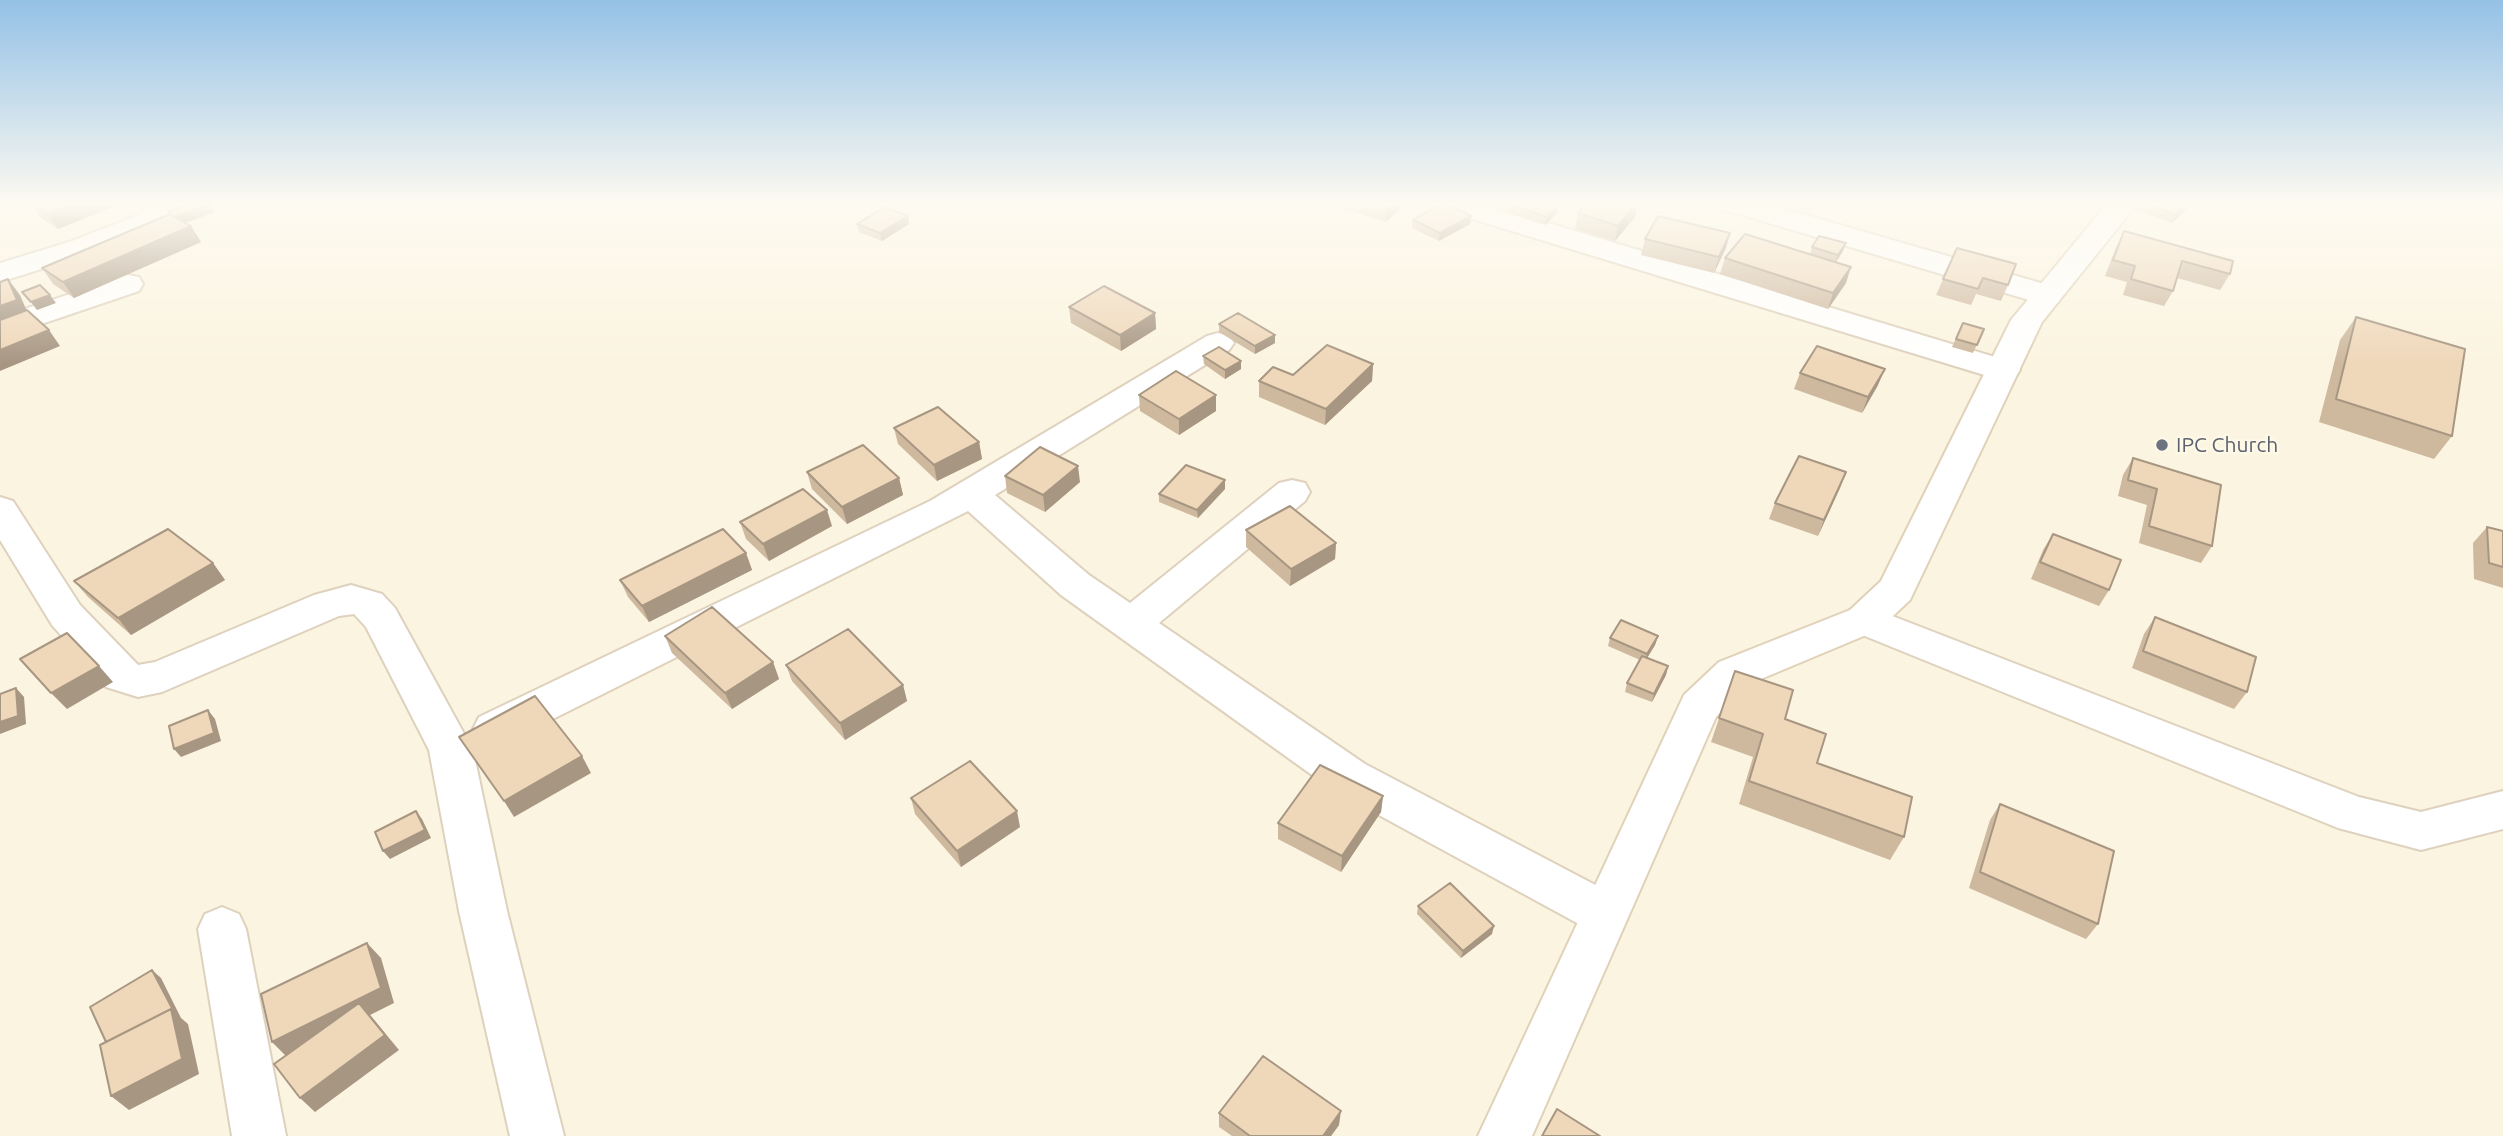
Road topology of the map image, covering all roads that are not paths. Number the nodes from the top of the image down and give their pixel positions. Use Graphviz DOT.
graph roads {
  1 [pos="50,257"];
  2 [pos="1629,257"];
  3 [pos="1917,257"];
  4 [pos="2079,257"];
  5 [pos="0,273"];
  6 [pos="128,284"];
  7 [pos="2047,295"];
  8 [pos="0,328"];
  9 [pos="1218,343"];
  10 [pos="2003,370"];
  11 [pos="1292,492"];
  12 [pos="970,493"];
  13 [pos="0,510"];
  14 [pos="1864,620"];
  15 [pos="1131,624"];
  16 [pos="451,750"];
  17 [pos="2503,810"];
  18 [pos="1605,914"];
  19 [pos="222,929"];
  20 [pos="259,1136"];
  21 [pos="537,1136"];
  22 [pos="1505,1136"];
  1 -- 5 [label="street"];
  2 -- 10 [label="street"];
  3 -- 7 [label="street"];
  4 -- 7 [label="street"];
  6 -- 8 [label="street"];
  7 -- 10 [label="street"];
  9 -- 12 [label="street"];
  10 -- 14 [label="street"];
  11 -- 15 [label="street"];
  12 -- 15 [label="street"];
  12 -- 16 [label="street"];
  13 -- 16 [label="street"];
  14 -- 17 [label="street"];
  14 -- 18 [label="street"];
  15 -- 18 [label="street"];
  16 -- 21 [label="street"];
  18 -- 22 [label="street"];
  19 -- 20 [label="street"];
}
